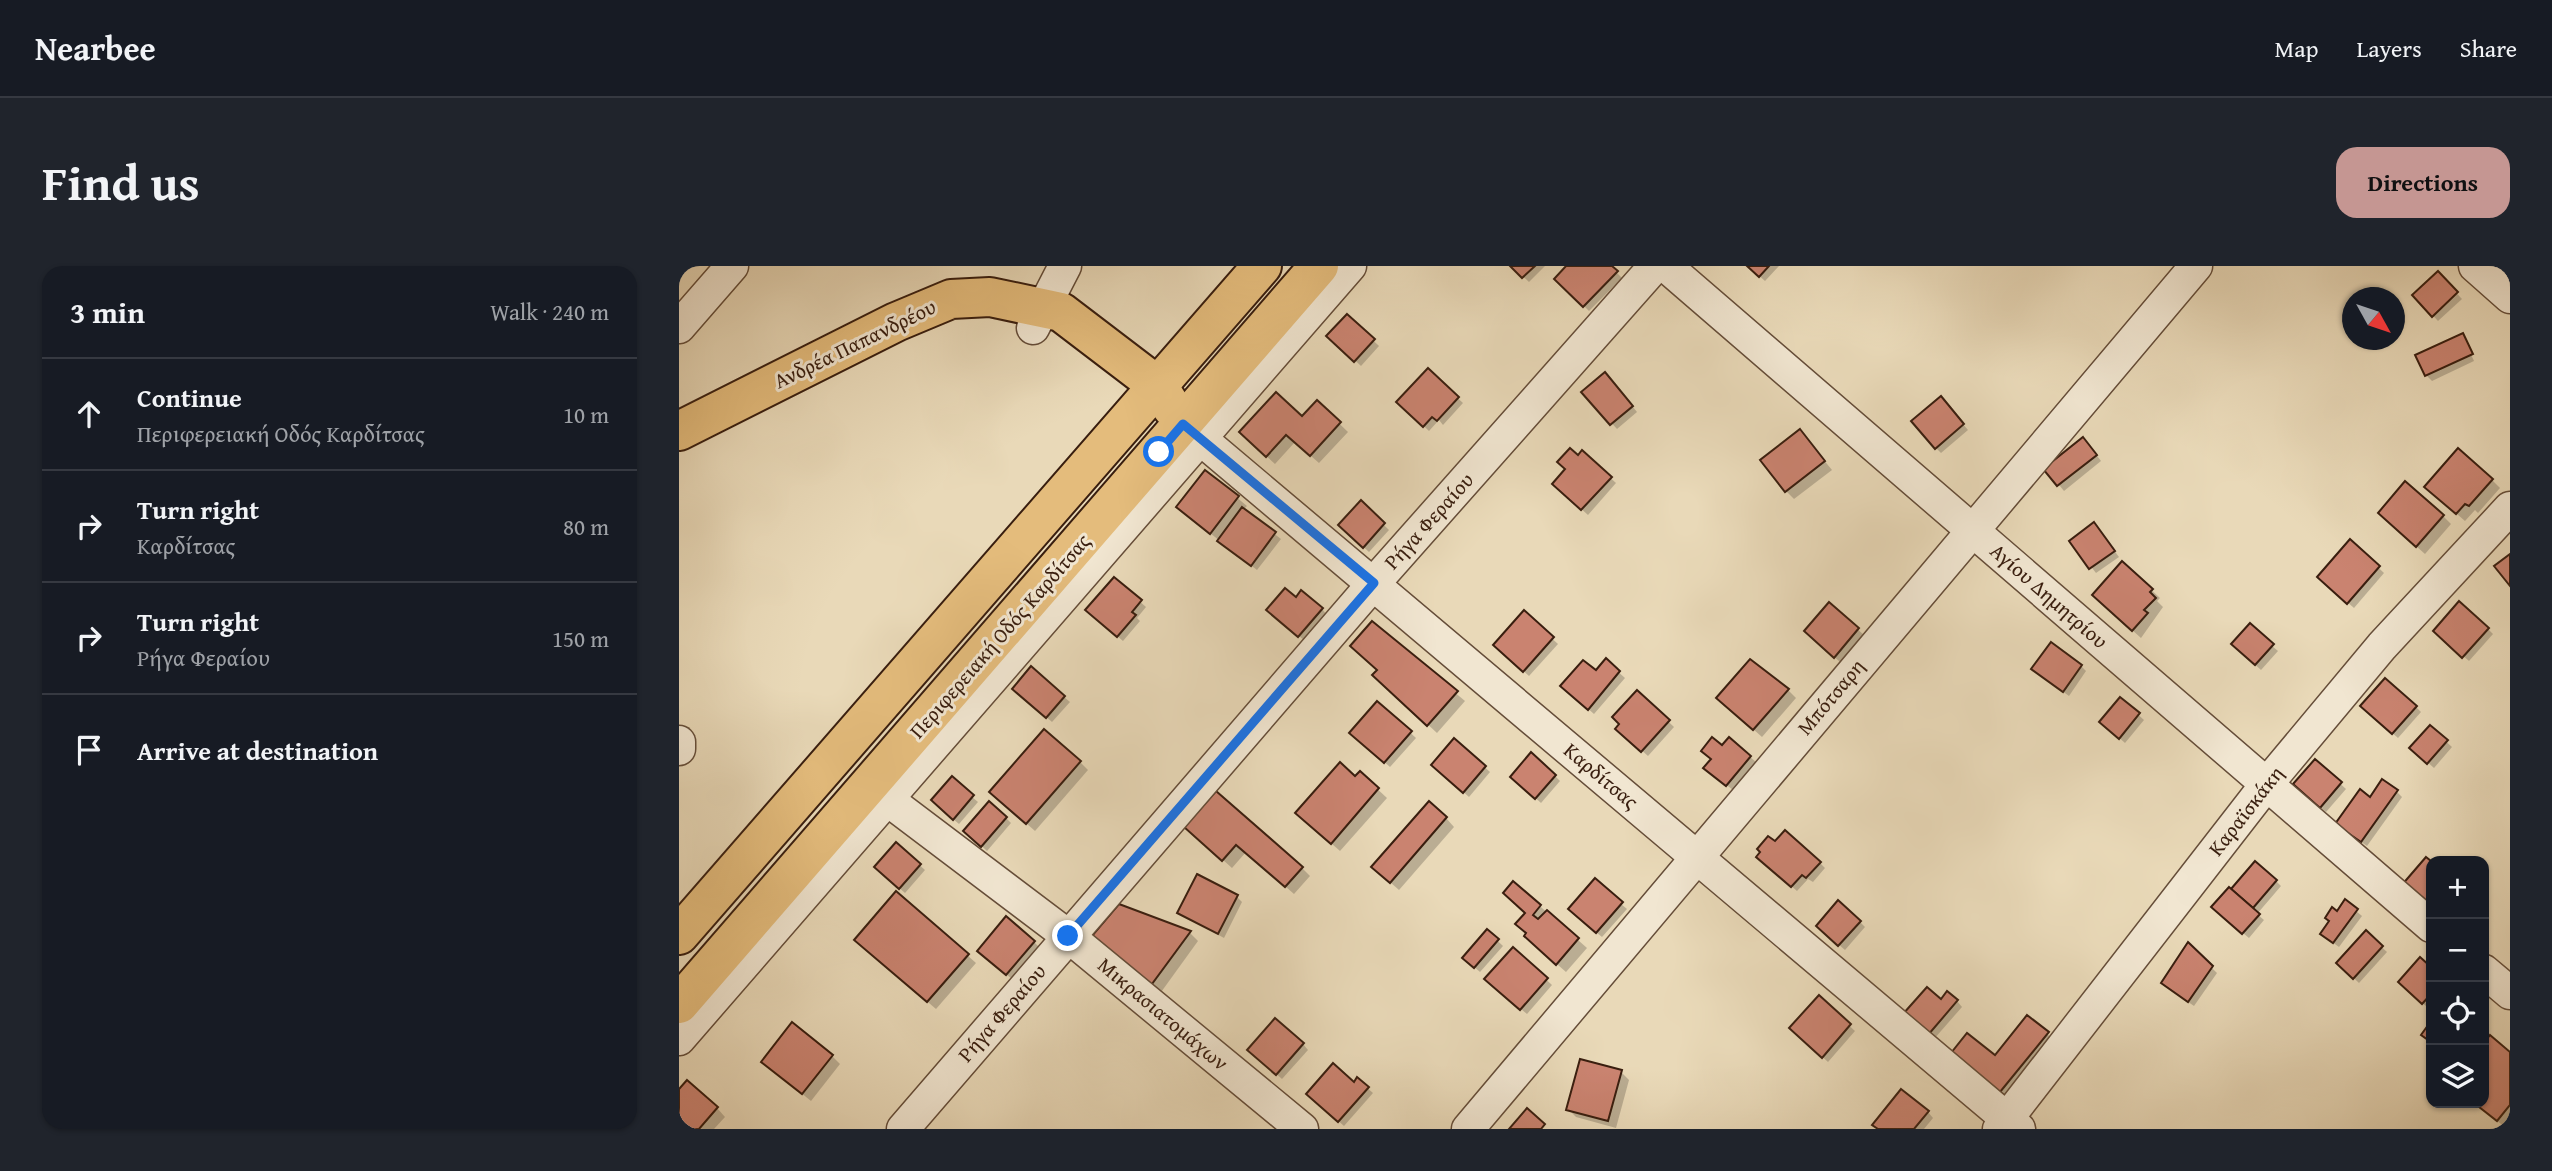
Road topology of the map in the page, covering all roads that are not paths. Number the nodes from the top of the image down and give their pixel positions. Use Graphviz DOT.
graph roads {
  1 [pos="732,266"];
  2 [pos="1065,266"];
  3 [pos="1262,266"];
  4 [pos="1319,266"];
  5 [pos="1350,266"];
  6 [pos="1655,266"];
  7 [pos="1666,266"];
  8 [pos="2196,266"];
  9 [pos="2475,266"];
  10 [pos="2510,297"];
  11 [pos="1039,317"];
  12 [pos="679,327"];
  13 [pos="1152,393"];
  14 [pos="679,431"];
  15 [pos="1192,432"];
  16 [pos="679,454"];
  17 [pos="2510,508"];
  18 [pos="1972,529"];
  19 [pos="1374,583"];
  20 [pos="679,742"];
  21 [pos="679,750"];
  22 [pos="2266,785"];
  23 [pos="888,800"];
  24 [pos="1697,858"];
  25 [pos="2426,922"];
  26 [pos="679,935"];
  27 [pos="1068,936"];
  28 [pos="2489,975"];
  29 [pos="2510,993"];
  30 [pos="679,1004"];
  31 [pos="679,1039"];
  32 [pos="2008,1126"];
  33 [pos="903,1129"];
  34 [pos="1302,1129"];
  35 [pos="1468,1129"];
  1 -- 12 [label="street"];
  2 -- 11 [label="street"];
  3 -- 13 [label="main road"];
  4 -- 15 [label="main road, Περιφερειακή Οδός Καρδίτσας"];
  5 -- 15 [label="street"];
  6 -- 19 [label="street, Ρήγα Φεραίου"];
  7 -- 18 [label="street, Αγίου Δημητρίου"];
  8 -- 18 [label="street, Μπότσαρη"];
  9 -- 10 [label="street"];
  11 -- 13 [label="main road, Ανδρέα Παπανδρέου"];
  11 -- 14 [label="main road, Ανδρέα Παπανδρέου"];
  11 -- 16 [label="main road, Ανδρέα Παπανδρέου"];
  13 -- 15 [label="main road, Ανδρέα Παπανδρέου"];
  13 -- 26 [label="main road"];
  15 -- 19 [label="street, Καρδίτσας"];
  15 -- 23 [label="street"];
  15 -- 30 [label="main road, Περιφερειακή Οδός Καρδίτσας"];
  17 -- 22 [label="street, Καραϊσκάκη"];
  18 -- 22 [label="street, Αγίου Δημητρίου"];
  18 -- 24 [label="street, Μπότσαρη"];
  19 -- 24 [label="street, Καρδίτσας"];
  19 -- 27 [label="street, Ρήγα Φεραίου"];
  20 -- 21 [label="street"];
  22 -- 25 [label="street, Αγίου Δημητρίου"];
  22 -- 32 [label="street, Καραϊσκάκη"];
  23 -- 27 [label="street, Μικρασιατομάχων"];
  23 -- 31 [label="street"];
  24 -- 32 [label="street, Καρδίτσας"];
  24 -- 35 [label="street, Μπότσαρη"];
  27 -- 33 [label="street, Ρήγα Φεραίου"];
  27 -- 34 [label="street, Μικρασιατομάχων"];
  28 -- 29 [label="street"];
}
